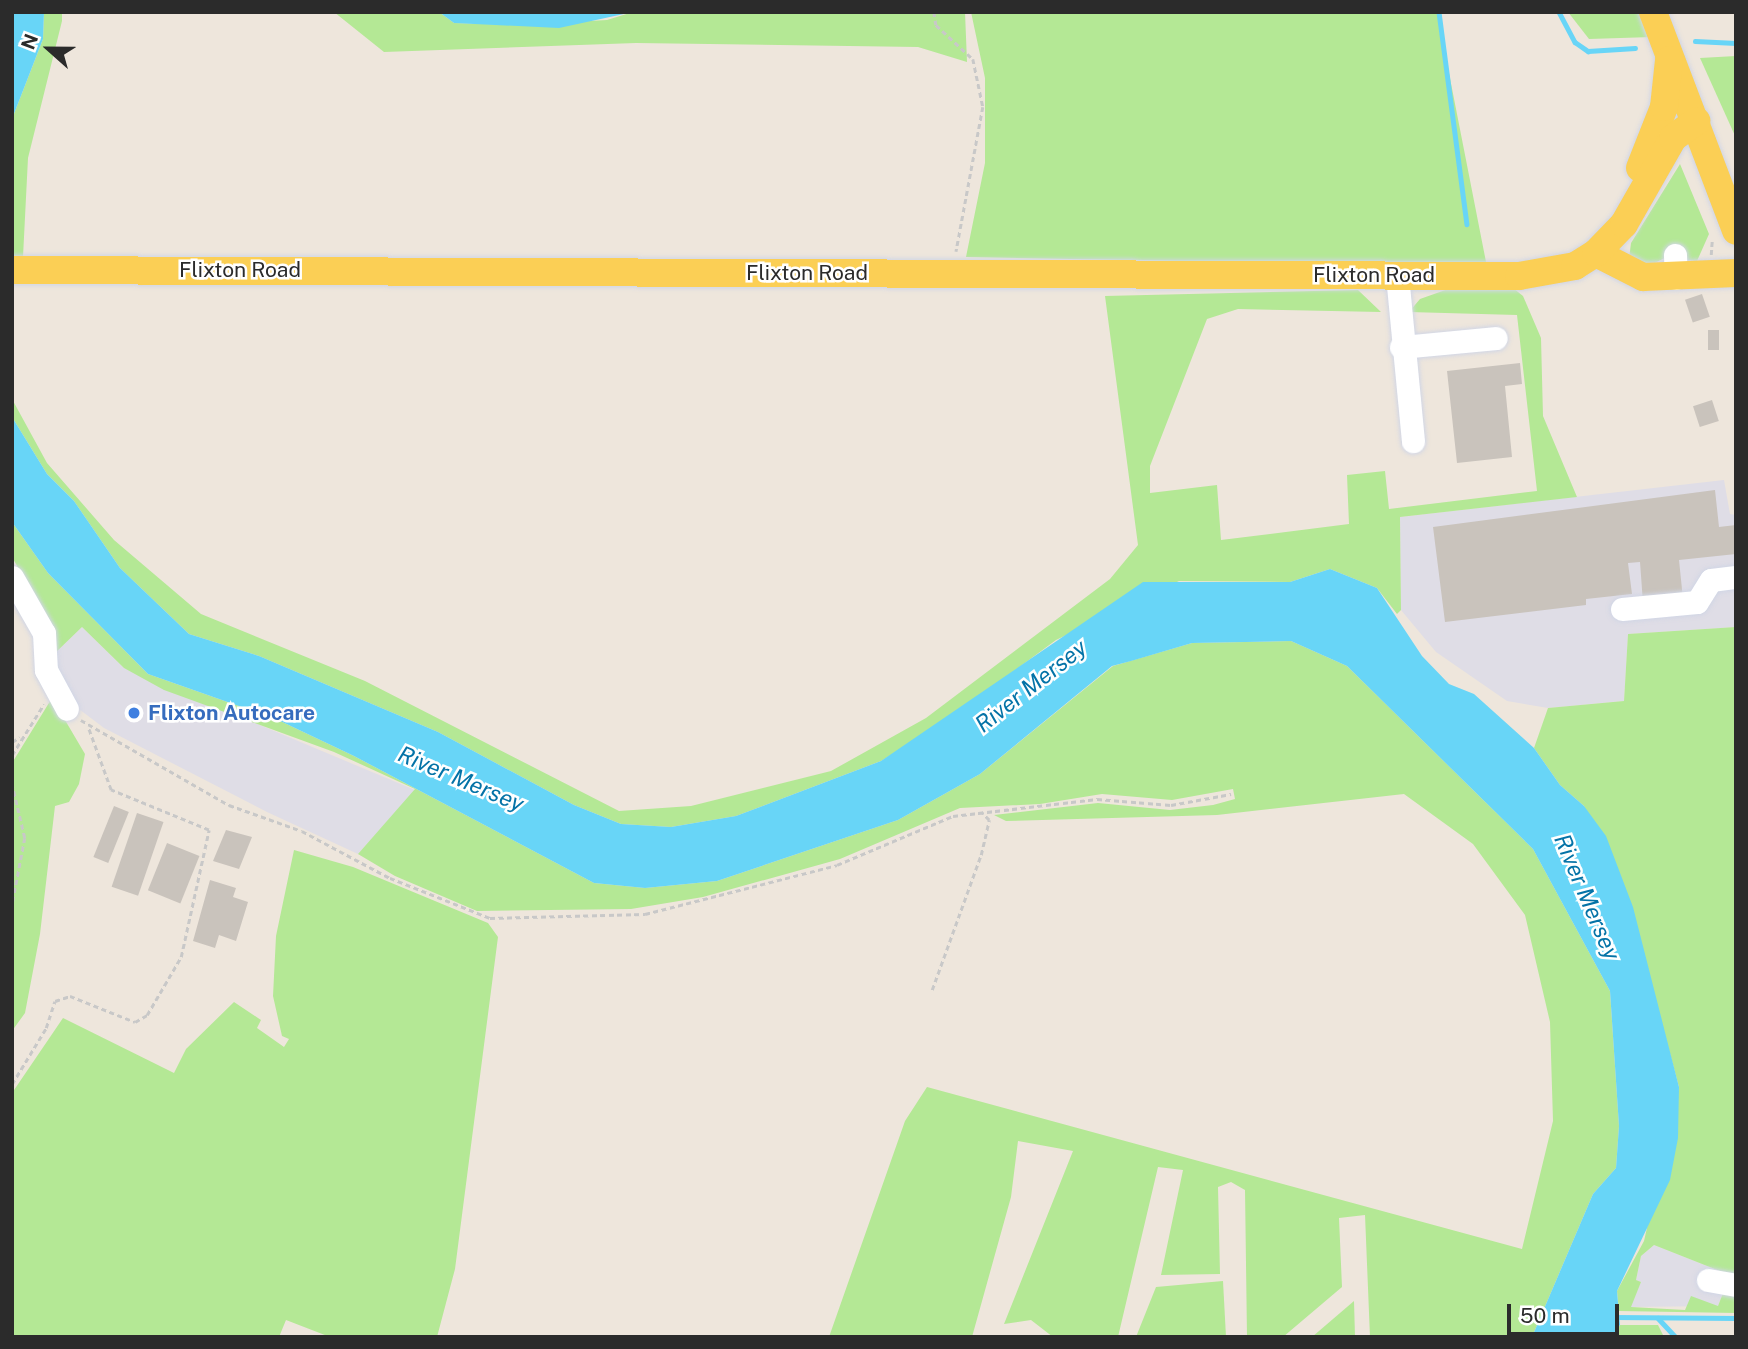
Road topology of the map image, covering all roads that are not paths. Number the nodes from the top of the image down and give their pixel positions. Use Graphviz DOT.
graph roads {
  1 [pos="1653,12"];
  2 [pos="1668,69"];
  3 [pos="1696,121"];
  4 [pos="1624,224"];
  5 [pos="1736,231"];
  6 [pos="1596,253"];
  7 [pos="12,270"];
  8 [pos="1397,275"];
  9 [pos="1731,275"];
  10 [pos="1496,338"];
  11 [pos="1401,347"];
  12 [pos="1413,441"];
  13 [pos="1736,577"];
  14 [pos="12,578"];
  15 [pos="1622,610"];
  16 [pos="67,709"];
  17 [pos="1707,1280"];
  18 [pos="1736,1286"];
  1 -- 2 [label="main road"];
  2 -- 3 [label="main road"];
  2 -- 4 [label="main road"];
  3 -- 4 [label="main road, Flixton Road"];
  3 -- 5 [label="main road"];
  4 -- 6 [label="main road, Flixton Road"];
  6 -- 8 [label="main road, Flixton Road"];
  6 -- 9 [label="main road"];
  7 -- 8 [label="main road, Flixton Road"];
  8 -- 11 [label="lane"];
  10 -- 11 [label="lane"];
  11 -- 12 [label="lane"];
  13 -- 15 [label="lane"];
  14 -- 16 [label="lane"];
  17 -- 18 [label="lane"];
}
